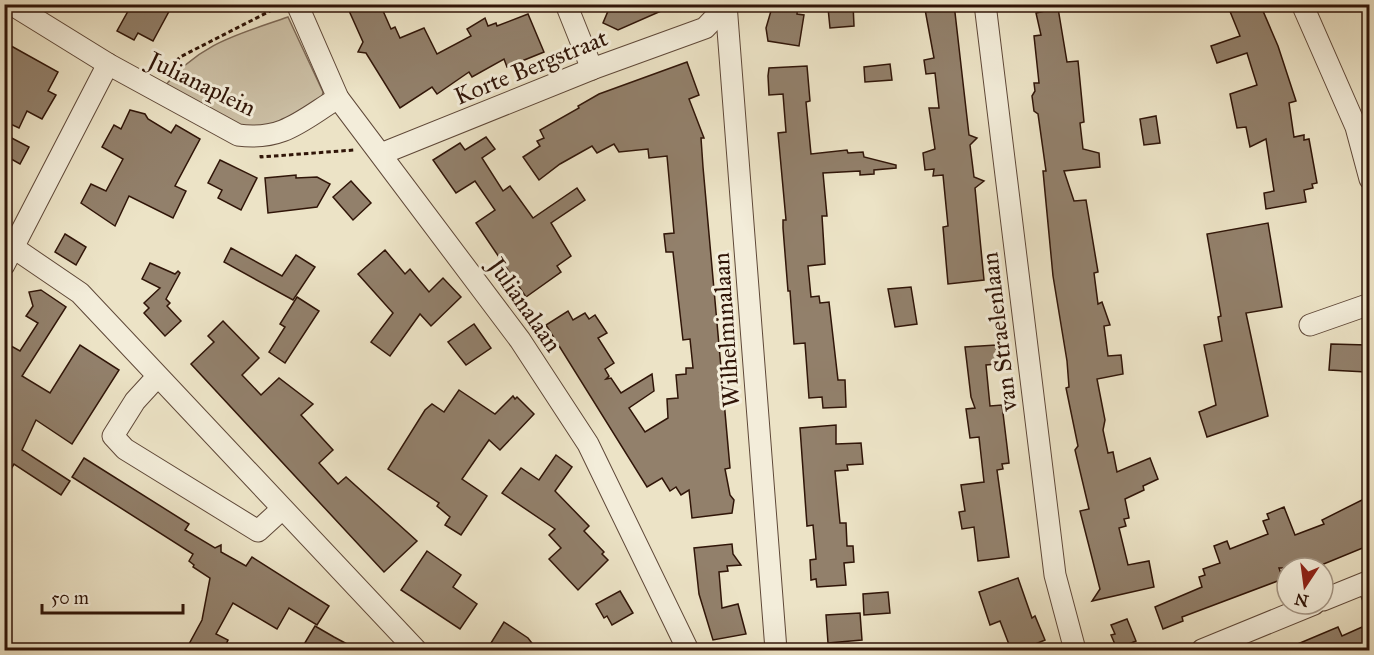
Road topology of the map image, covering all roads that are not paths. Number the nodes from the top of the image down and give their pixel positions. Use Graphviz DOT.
graph roads {
  1 [pos="11,4"];
  2 [pos="297,4"];
  3 [pos="566,4"];
  4 [pos="985,4"];
  5 [pos="1302,4"];
  6 [pos="727,5"];
  7 [pos="108,64"];
  8 [pos="592,69"];
  9 [pos="338,98"];
  10 [pos="381,154"];
  11 [pos="1370,179"];
  12 [pos="9,256"];
  13 [pos="1370,304"];
  14 [pos="1311,325"];
  15 [pos="157,377"];
  16 [pos="280,510"];
  17 [pos="1367,589"];
  18 [pos="1335,597"];
  19 [pos="1285,616"];
  20 [pos="416,651"];
  21 [pos="688,651"];
  22 [pos="776,651"];
  23 [pos="1076,651"];
  24 [pos="1202,651"];
  1 -- 7 [label="street, Julianaplein"];
  2 -- 9 [label="street, Julianalaan"];
  3 -- 8 [label="street"];
  4 -- 23 [label="street, van Straelenlaan"];
  5 -- 11 [label="street"];
  6 -- 8 [label="street, Korte Bergstraat"];
  6 -- 22 [label="street, Wilhelminalaan"];
  7 -- 9 [label="street, Julianaplein"];
  7 -- 12 [label="street"];
  8 -- 10 [label="street, Korte Bergstraat"];
  9 -- 10 [label="street, Julianalaan"];
  10 -- 21 [label="street, Julianalaan"];
  12 -- 15 [label="street"];
  13 -- 14 [label="street"];
  15 -- 16 [label="street"];
  15 -- 16 [label="street"];
  16 -- 20 [label="street"];
  17 -- 18 [label="street"];
  19 -- 24 [label="street"];
}
